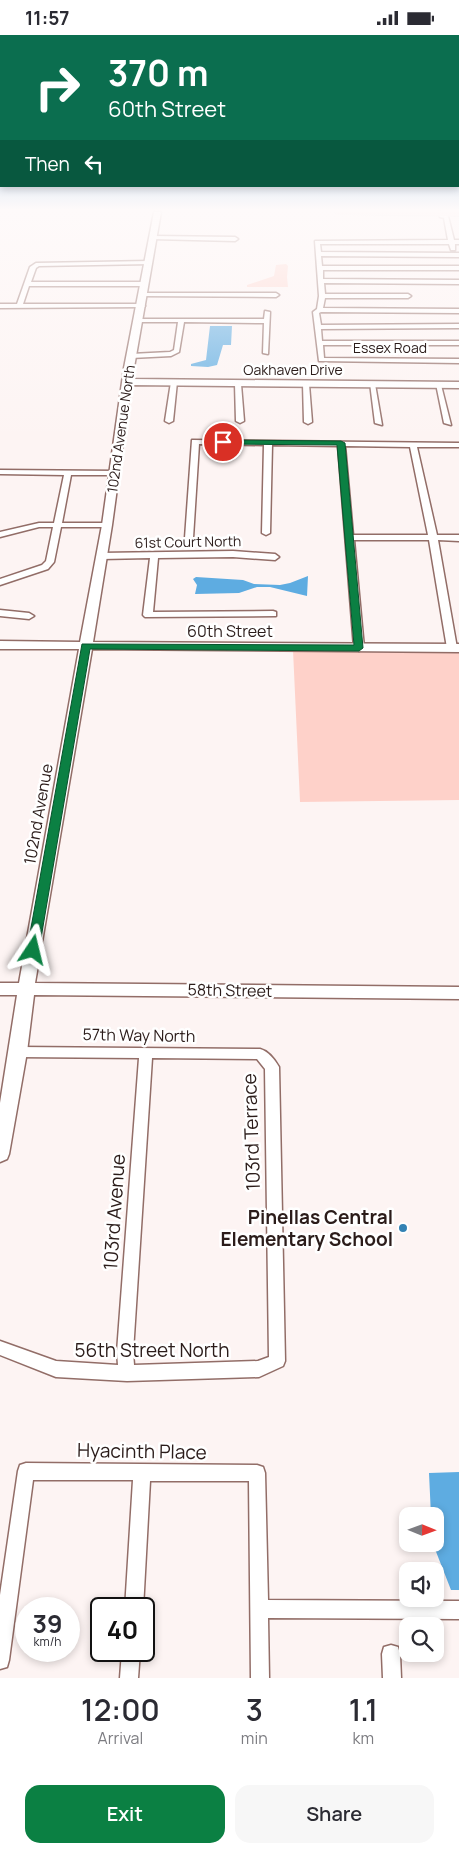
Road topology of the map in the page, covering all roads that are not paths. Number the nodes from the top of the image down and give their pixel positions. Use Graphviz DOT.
graph roads {
  1 [pos="25,289"];
  2 [pos="136,289"];
  3 [pos="144,289"];
  4 [pos="321,289"];
  5 [pos="407,289"];
  6 [pos="276,295"];
  7 [pos="322,295"];
  8 [pos="408,296"];
  9 [pos="0,306"];
  10 [pos="19,306"];
  11 [pos="142,306"];
  12 [pos="320,310"];
  13 [pos="411,311"];
  14 [pos="459,311"];
  15 [pos="267,312"];
  16 [pos="138,320"];
  17 [pos="180,321"];
  18 [pos="266,321"];
  19 [pos="317,327"];
  20 [pos="459,327"];
  21 [pos="319,343"];
  22 [pos="459,343"];
  23 [pos="266,353"];
  24 [pos="131,355"];
  25 [pos="459,361"];
  26 [pos="127,382"];
  27 [pos="174,382"];
  28 [pos="238,383"];
  29 [pos="306,384"];
  30 [pos="372,384"];
  31 [pos="438,385"];
  32 [pos="459,385"];
  33 [pos="169,421"];
  34 [pos="240,421"];
  35 [pos="308,422"];
  36 [pos="380,423"];
  37 [pos="448,423"];
  38 [pos="268,442"];
  39 [pos="341,443"];
  40 [pos="413,444"];
  41 [pos="459,445"];
  42 [pos="0,472"];
  43 [pos="68,473"];
  44 [pos="115,473"];
  45 [pos="58,525"];
  46 [pos="106,525"];
  47 [pos="266,533"];
  48 [pos="0,535"];
  49 [pos="349,537"];
  50 [pos="433,538"];
  51 [pos="459,538"];
  52 [pos="189,539"];
  53 [pos="101,556"];
  54 [pos="154,557"];
  55 [pos="275,557"];
  56 [pos="0,582"];
  57 [pos="0,613"];
  58 [pos="28,615"];
  59 [pos="273,615"];
  60 [pos="0,645"];
  61 [pos="85,646"];
  62 [pos="359,648"];
  63 [pos="456,648"];
  64 [pos="0,989"];
  65 [pos="26,989"];
  66 [pos="459,993"];
  67 [pos="18,1052"];
  68 [pos="146,1053"];
  69 [pos="260,1054"];
  70 [pos="0,1154"];
  71 [pos="0,1348"];
  72 [pos="277,1361"];
  73 [pos="126,1373"];
  74 [pos="142,1471"];
  75 [pos="135,1597"];
  76 [pos="260,1609"];
  77 [pos="459,1610"];
  78 [pos="391,1654"];
  79 [pos="0,1660"];
  80 [pos="130,1662"];
  81 [pos="129,1678"];
  82 [pos="260,1678"];
  83 [pos="392,1678"];
  1 -- 10 [label="street"];
  2 -- 3 [label="street"];
  3 -- 6 [label="street"];
  3 -- 11 [label="street, 102nd Avenue North"];
  4 -- 7 [label="street"];
  5 -- 8 [label="street"];
  7 -- 8 [label="street"];
  7 -- 12 [label="street"];
  8 -- 13 [label="street"];
  9 -- 10 [label="street"];
  10 -- 11 [label="street"];
  11 -- 16 [label="street, 102nd Avenue North"];
  12 -- 13 [label="street"];
  12 -- 19 [label="street"];
  13 -- 14 [label="street"];
  15 -- 18 [label="street"];
  16 -- 17 [label="street"];
  16 -- 24 [label="street, 102nd Avenue North"];
  17 -- 18 [label="street"];
  17 -- 24 [label="street"];
  18 -- 23 [label="street"];
  19 -- 20 [label="street"];
  19 -- 21 [label="street"];
  21 -- 22 [label="street"];
  21 -- 25 [label="street, Essex Road"];
  24 -- 26 [label="street, 102nd Avenue North"];
  26 -- 27 [label="street, Oakhaven Drive"];
  26 -- 44 [label="street, 102nd Avenue North"];
  27 -- 28 [label="street, Oakhaven Drive"];
  27 -- 33 [label="street"];
  28 -- 29 [label="street, Oakhaven Drive"];
  28 -- 34 [label="street"];
  29 -- 30 [label="street, Oakhaven Drive"];
  29 -- 35 [label="street"];
  30 -- 31 [label="street, Oakhaven Drive"];
  30 -- 36 [label="street"];
  31 -- 32 [label="street, Oakhaven Drive"];
  31 -- 37 [label="street"];
  38 -- 39 [label="street"];
  38 -- 47 [label="street"];
  38 -- 52 [label="street"];
  39 -- 40 [label="street"];
  39 -- 49 [label="street"];
  40 -- 41 [label="street"];
  40 -- 50 [label="street"];
  42 -- 43 [label="street"];
  43 -- 44 [label="street"];
  43 -- 45 [label="street"];
  44 -- 46 [label="street, 102nd Avenue North"];
  45 -- 46 [label="street"];
  45 -- 48 [label="street"];
  45 -- 56 [label="street"];
  46 -- 53 [label="street, 102nd Avenue North"];
  49 -- 50 [label="street"];
  49 -- 62 [label="street"];
  50 -- 51 [label="street"];
  50 -- 63 [label="street"];
  53 -- 54 [label="street, 61st Court North"];
  53 -- 61 [label="street, 102nd Avenue North"];
  54 -- 55 [label="street, 61st Court North"];
  54 -- 59 [label="street"];
  57 -- 58 [label="street"];
  60 -- 61 [label="street, 60th Street"];
  61 -- 62 [label="street, 60th Street"];
  61 -- 65 [label="street, 102nd Avenue"];
  62 -- 63 [label="street, 60th Street"];
  64 -- 65 [label="street, 58th Street"];
  65 -- 66 [label="street, 58th Street"];
  65 -- 67 [label="street"];
  67 -- 68 [label="street, 57th Way North"];
  67 -- 70 [label="street"];
  68 -- 69 [label="street, 57th Way North"];
  68 -- 73 [label="street, 103rd Avenue"];
  69 -- 72 [label="street, 103rd Terrace"];
  71 -- 73 [label="street, 56th Street North"];
  72 -- 73 [label="street, 56th Street North"];
  74 -- 75 [label="street"];
  74 -- 76 [label="street, Hyacinth Place"];
  74 -- 79 [label="street, Hyacinth Place"];
  76 -- 77 [label="street"];
  76 -- 82 [label="street"];
  78 -- 83 [label="street"];
  80 -- 81 [label="street"];
}
